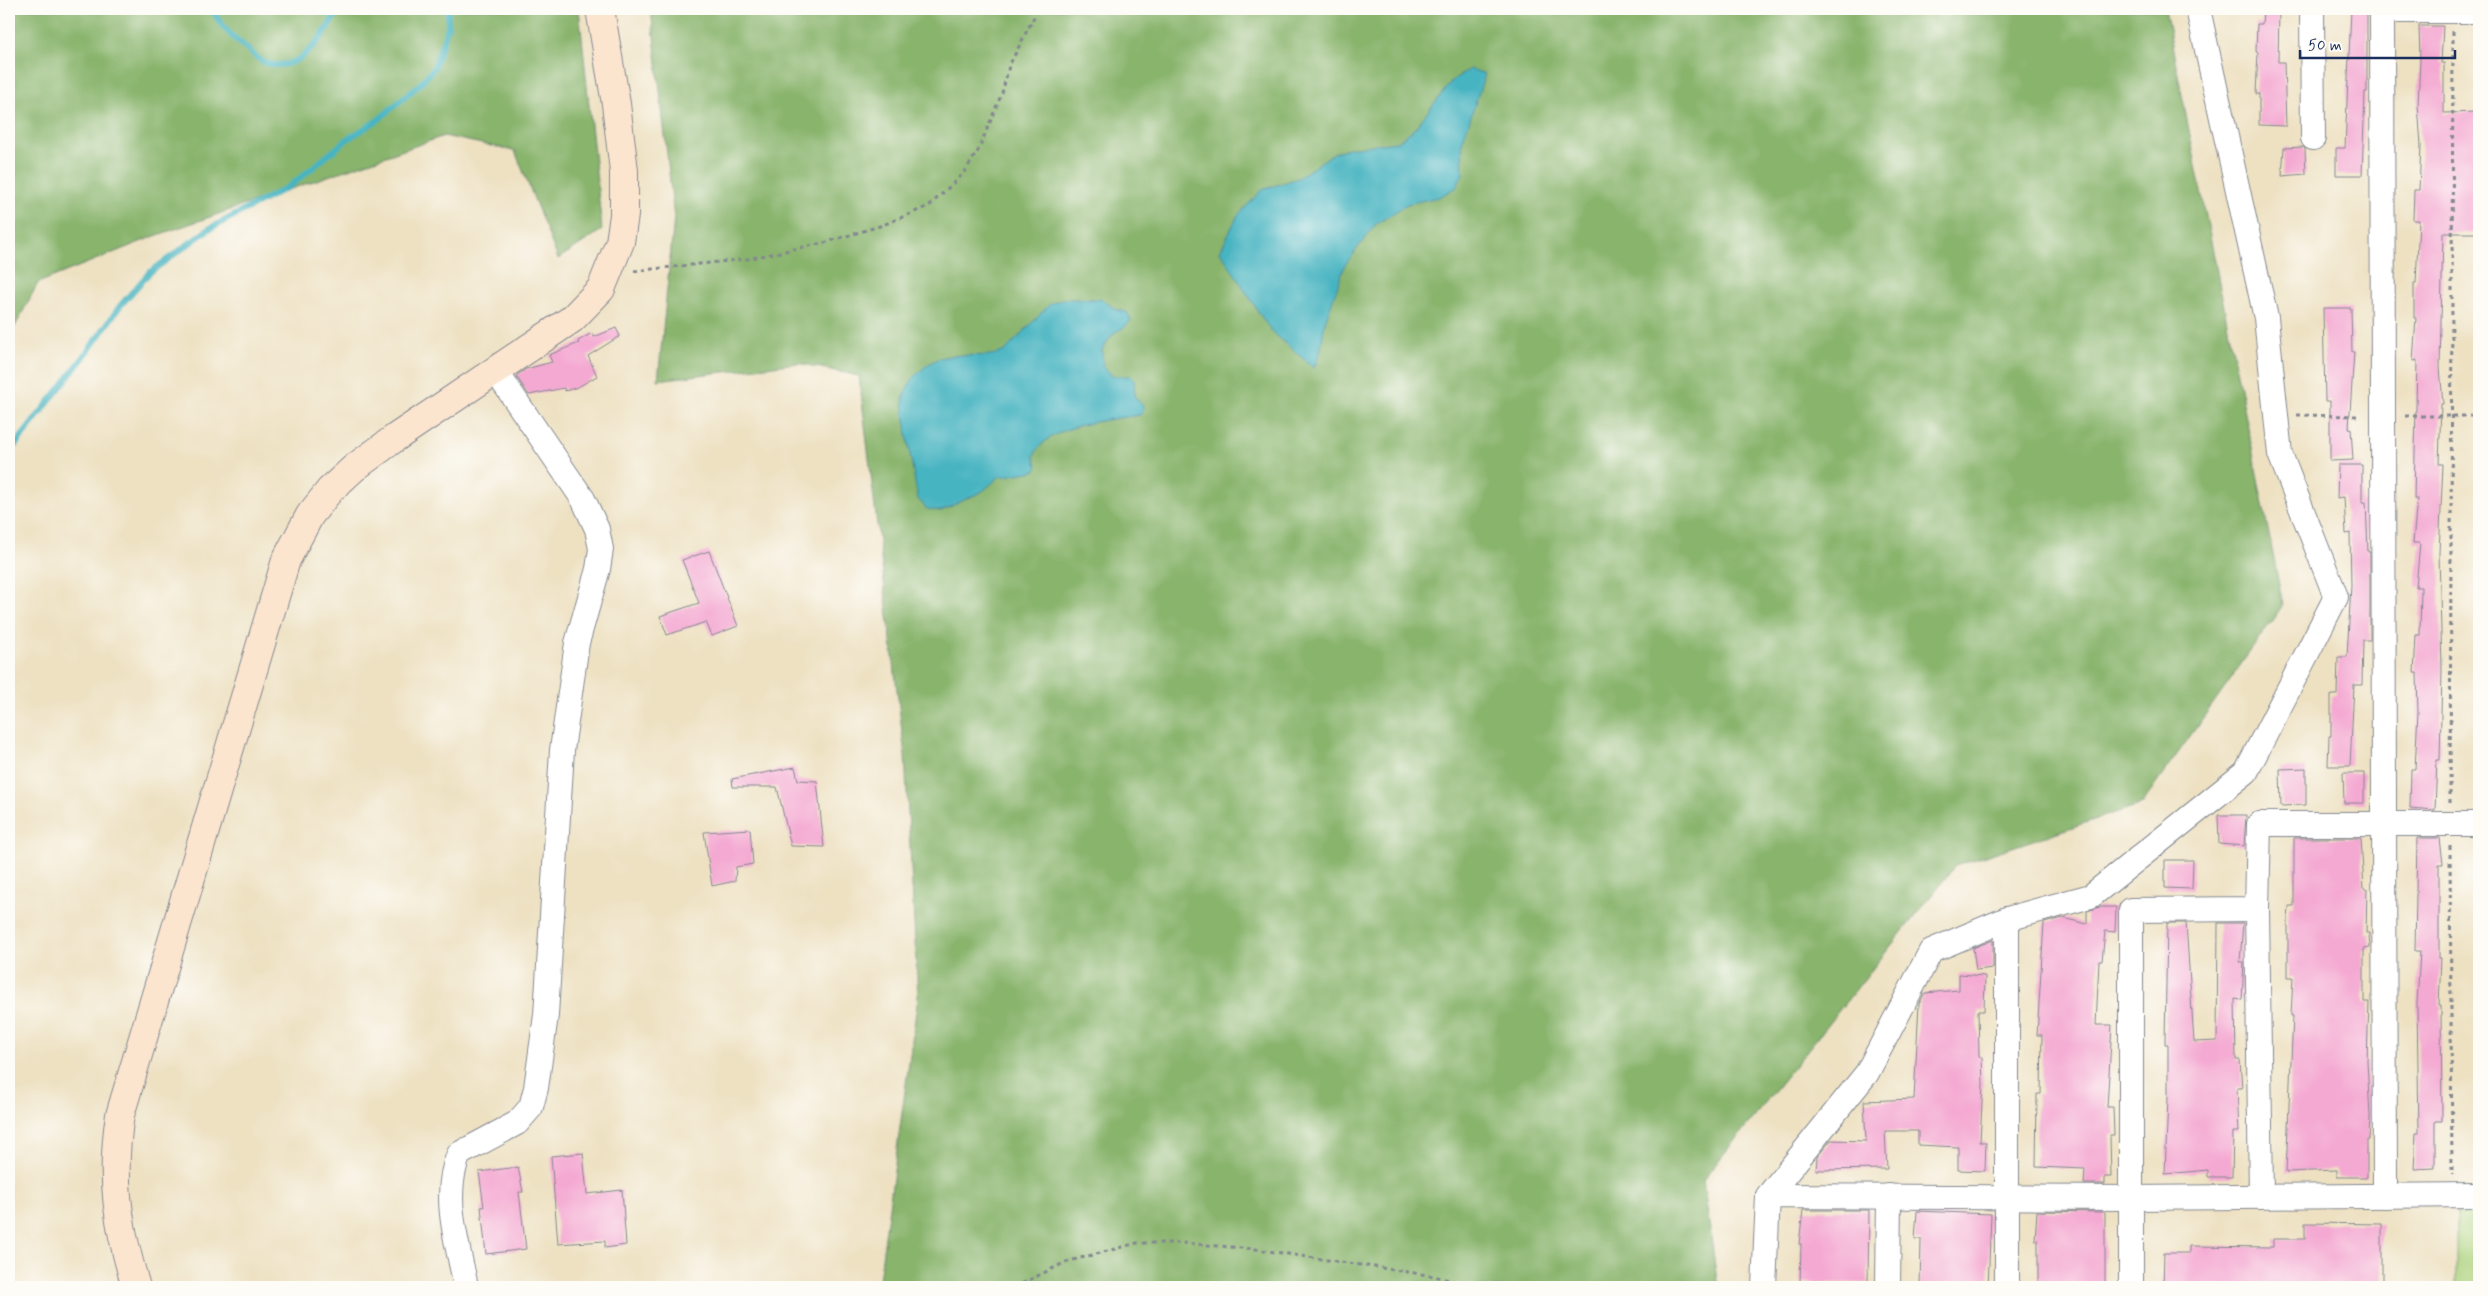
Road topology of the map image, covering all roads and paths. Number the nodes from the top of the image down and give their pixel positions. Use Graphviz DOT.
graph roads {
  1 [pos="600,9"];
  2 [pos="1038,9"];
  3 [pos="2198,9"];
  4 [pos="2312,9"];
  5 [pos="2382,10"];
  6 [pos="2453,11"];
  7 [pos="2479,11"];
  8 [pos="2313,138"];
  9 [pos="608,273"];
  10 [pos="495,370"];
  11 [pos="2385,823"];
  12 [pos="2450,824"];
  13 [pos="2479,824"];
  14 [pos="2257,909"];
  15 [pos="2008,919"];
  16 [pos="2479,1195"];
  17 [pos="1768,1196"];
  18 [pos="1889,1196"];
  19 [pos="2007,1196"];
  20 [pos="2385,1196"];
  21 [pos="2453,1196"];
  22 [pos="2261,1197"];
  23 [pos="2131,1198"];
  24 [pos="136,1287"];
  25 [pos="466,1287"];
  26 [pos="1015,1287"];
  27 [pos="1475,1287"];
  28 [pos="1764,1287"];
  29 [pos="1888,1287"];
  30 [pos="2007,1287"];
  31 [pos="2130,1287"];
  1 -- 9 [label="street"];
  2 -- 9 [label="path"];
  3 -- 15 [label="street"];
  4 -- 8 [label="street"];
  5 -- 6 [label="street"];
  5 -- 11 [label="street"];
  6 -- 7 [label="street"];
  6 -- 12 [label="path"];
  9 -- 10 [label="street"];
  10 -- 24 [label="street"];
  10 -- 25 [label="street"];
  11 -- 12 [label="street"];
  11 -- 14 [label="street"];
  11 -- 20 [label="street"];
  12 -- 13 [label="street"];
  12 -- 21 [label="path"];
  14 -- 22 [label="street"];
  14 -- 23 [label="street"];
  15 -- 17 [label="street"];
  15 -- 19 [label="street"];
  16 -- 21 [label="street"];
  17 -- 18 [label="street"];
  17 -- 28 [label="street"];
  18 -- 19 [label="street"];
  18 -- 29 [label="street"];
  19 -- 23 [label="street"];
  19 -- 30 [label="street"];
  20 -- 21 [label="street"];
  20 -- 22 [label="street"];
  22 -- 23 [label="street"];
  23 -- 31 [label="street"];
  26 -- 27 [label="path"];
}
